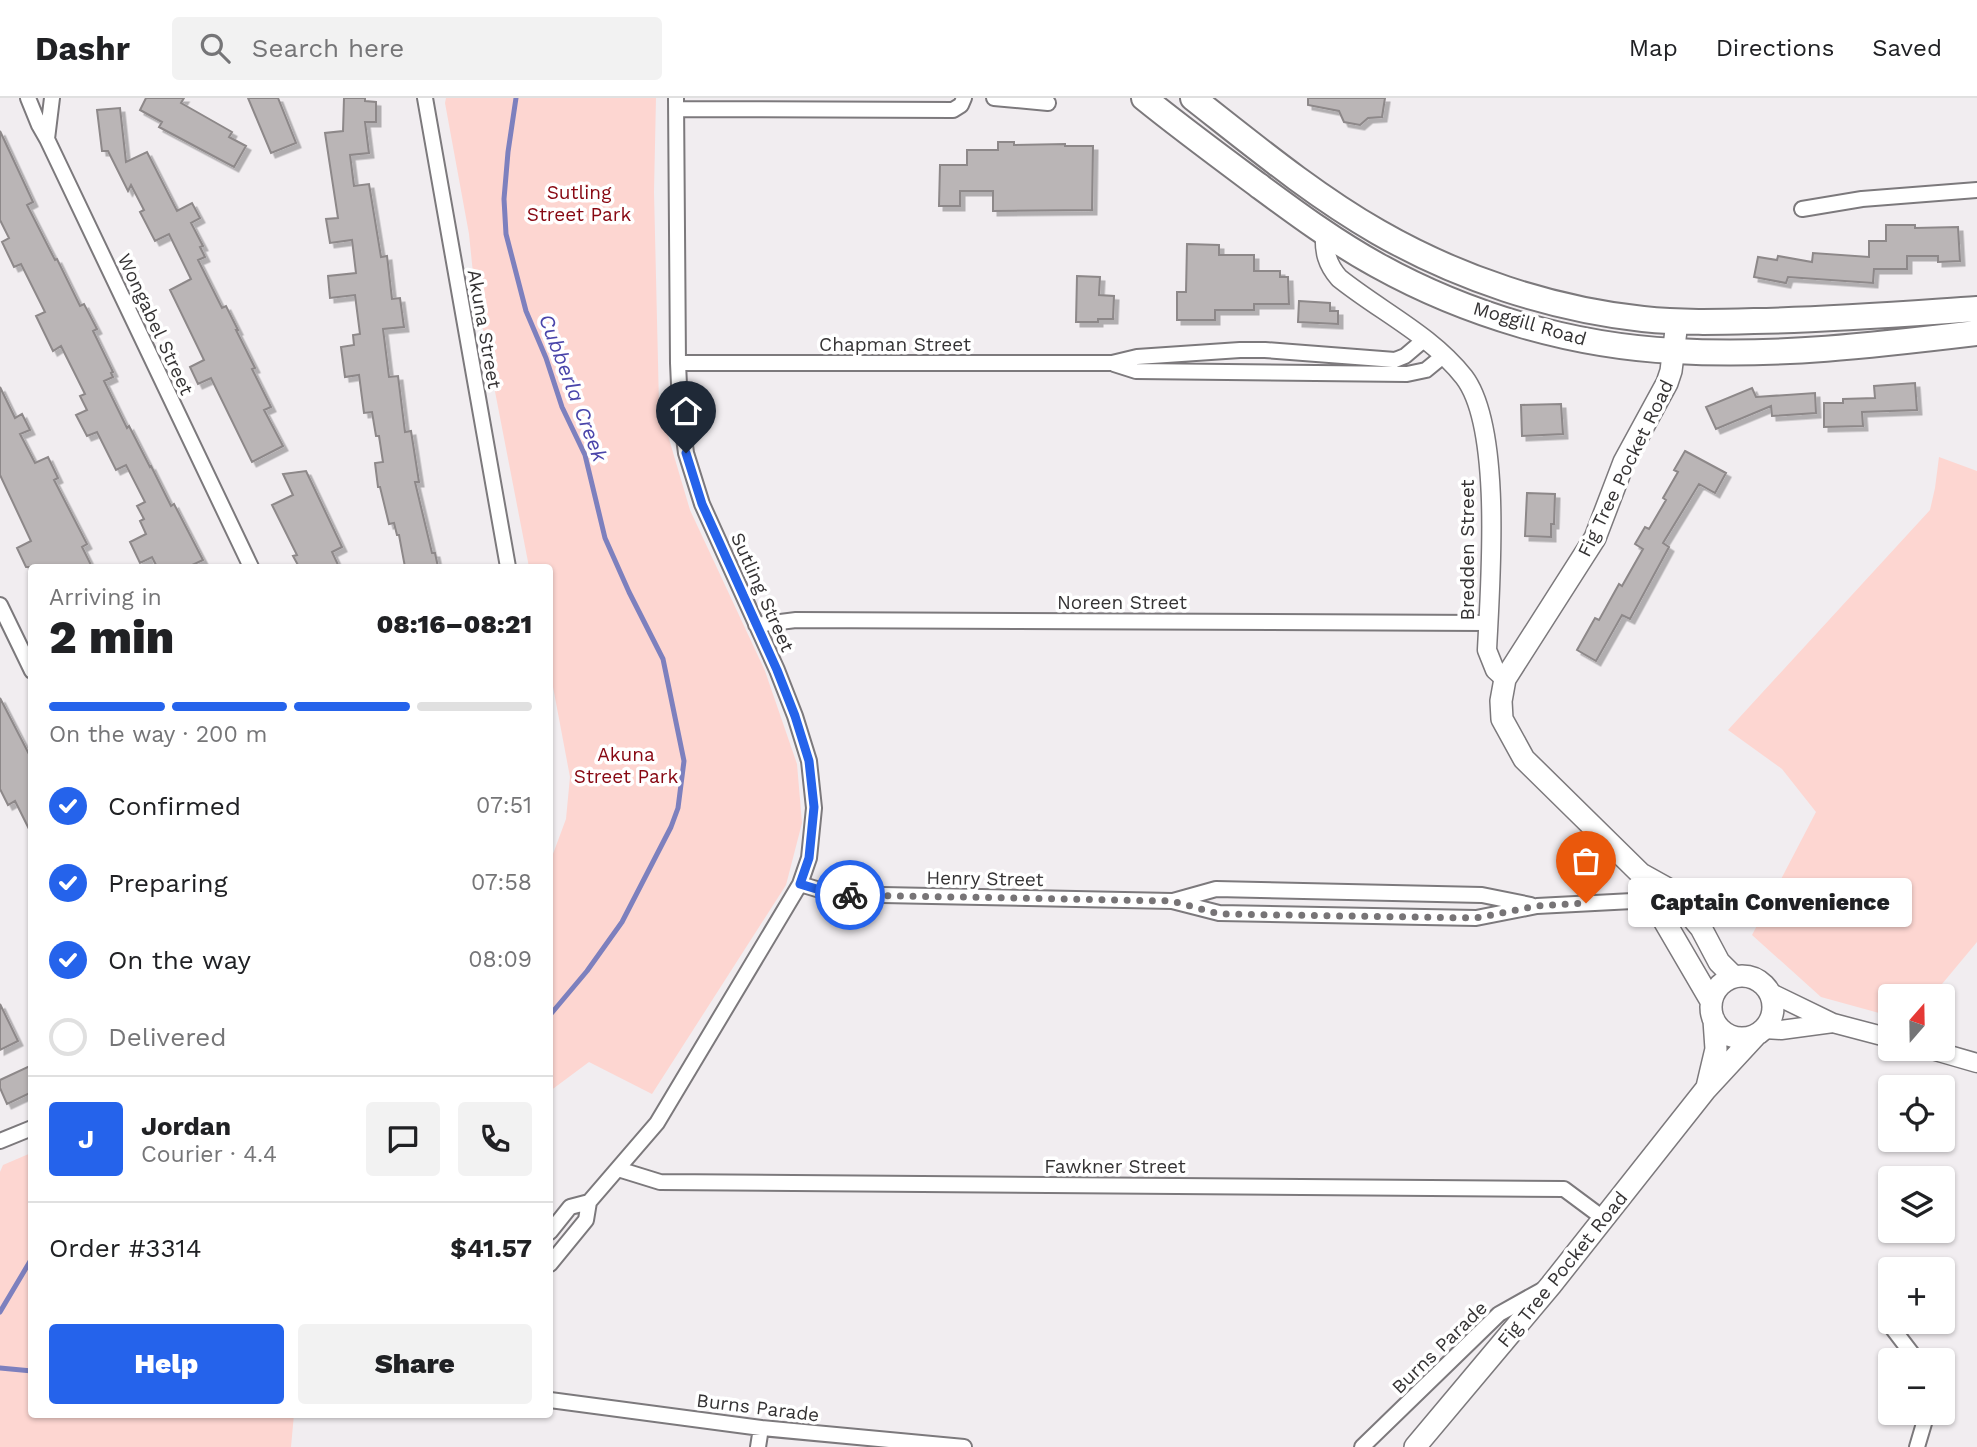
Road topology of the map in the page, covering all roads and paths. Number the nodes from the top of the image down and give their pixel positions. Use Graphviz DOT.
graph roads {
  1 [pos="28,98"];
  2 [pos="52,98"];
  3 [pos="425,98"];
  4 [pos="964,98"];
  5 [pos="994,98"];
  6 [pos="1144,98"];
  7 [pos="1193,98"];
  8 [pos="1048,103"];
  9 [pos="676,104"];
  10 [pos="1168,106"];
  11 [pos="47,139"];
  12 [pos="1977,190"];
  13 [pos="1802,209"];
  14 [pos="1325,234"];
  15 [pos="1977,309"];
  16 [pos="1677,321"];
  17 [pos="1977,333"];
  18 [pos="1425,339"];
  19 [pos="1674,351"];
  20 [pos="1443,356"];
  21 [pos="678,363"];
  22 [pos="1112,363"];
  23 [pos="250,564"];
  24 [pos="507,564"];
  25 [pos="0,605"];
  26 [pos="1488,622"];
  27 [pos="756,625"];
  28 [pos="28,663"];
  29 [pos="1505,679"];
  30 [pos="800,884"];
  31 [pos="1660,895"];
  32 [pos="1172,901"];
  33 [pos="1537,906"];
  34 [pos="1734,977"];
  35 [pos="1769,992"];
  36 [pos="1713,1011"];
  37 [pos="1833,1023"];
  38 [pos="1759,1032"];
  39 [pos="1878,1035"];
  40 [pos="1955,1057"];
  41 [pos="1977,1063"];
  42 [pos="1706,1089"];
  43 [pos="28,1130"];
  44 [pos="0,1141"];
  45 [pos="618,1169"];
  46 [pos="589,1202"];
  47 [pos="1603,1218"];
  48 [pos="553,1228"];
  49 [pos="553,1261"];
  50 [pos="1551,1285"];
  51 [pos="1897,1334"];
  52 [pos="1908,1348"];
  53 [pos="553,1400"];
  54 [pos="1924,1425"];
  55 [pos="761,1428"];
  56 [pos="758,1447"];
  57 [pos="964,1447"];
  58 [pos="1362,1447"];
  59 [pos="1415,1447"];
  60 [pos="1917,1447"];
  1 -- 11 [label="street, Wongabel Street"];
  2 -- 11 [label="street"];
  3 -- 24 [label="street, Akuna Street"];
  4 -- 9 [label="street"];
  5 -- 8 [label="street"];
  6 -- 10 [label="highway, Moggill Road"];
  7 -- 16 [label="highway, Moggill Road"];
  9 -- 21 [label="street, Sutling Street"];
  10 -- 14 [label="highway, Moggill Road"];
  11 -- 23 [label="street, Wongabel Street"];
  12 -- 13 [label="street"];
  14 -- 18 [label="street, Bredden Street"];
  14 -- 19 [label="highway, Moggill Road"];
  15 -- 16 [label="highway, Moggill Road"];
  16 -- 19 [label="main road, Fig Tree Pocket Road"];
  17 -- 19 [label="highway, Moggill Road"];
  18 -- 20 [label="street, Bredden Street"];
  18 -- 22 [label="street, Chapman Street"];
  19 -- 29 [label="main road, Fig Tree Pocket Road"];
  20 -- 22 [label="street, Chapman Street"];
  20 -- 26 [label="street, Bredden Street"];
  21 -- 22 [label="street, Chapman Street"];
  21 -- 27 [label="street, Sutling Street"];
  25 -- 28 [label="street"];
  26 -- 27 [label="street, Noreen Street"];
  26 -- 29 [label="street, Bredden Street"];
  27 -- 30 [label="street, Sutling Street"];
  29 -- 31 [label="main road, Fig Tree Pocket Road"];
  30 -- 32 [label="street, Henry Street"];
  30 -- 45 [label="street, Sutling Street"];
  31 -- 33 [label="street, Henry Street"];
  31 -- 34 [label="main road, Fig Tree Pocket Road"];
  31 -- 36 [label="main road, Fig Tree Pocket Road"];
  32 -- 33 [label="street, Henry Street"];
  32 -- 33 [label="street, Henry Street"];
  34 -- 35 [label="main road"];
  34 -- 36 [label="main road"];
  35 -- 37 [label="street"];
  35 -- 38 [label="main road"];
  36 -- 38 [label="main road"];
  36 -- 42 [label="main road, Fig Tree Pocket Road"];
  37 -- 38 [label="street"];
  37 -- 39 [label="street"];
  38 -- 42 [label="main road, Fig Tree Pocket Road"];
  40 -- 41 [label="street"];
  42 -- 47 [label="main road, Fig Tree Pocket Road"];
  43 -- 44 [label="street"];
  45 -- 46 [label="street, Sutling Street"];
  45 -- 47 [label="street, Fawkner Street"];
  46 -- 48 [label="street, Sutling Street"];
  46 -- 49 [label="street, Sutling Street"];
  47 -- 50 [label="main road, Fig Tree Pocket Road"];
  50 -- 58 [label="street, Burns Parade"];
  50 -- 59 [label="main road, Fig Tree Pocket Road"];
  51 -- 52 [label="street"];
  53 -- 55 [label="street, Burns Parade"];
  54 -- 60 [label="street"];
  55 -- 56 [label="street"];
  55 -- 57 [label="street, Burns Parade"];
}
